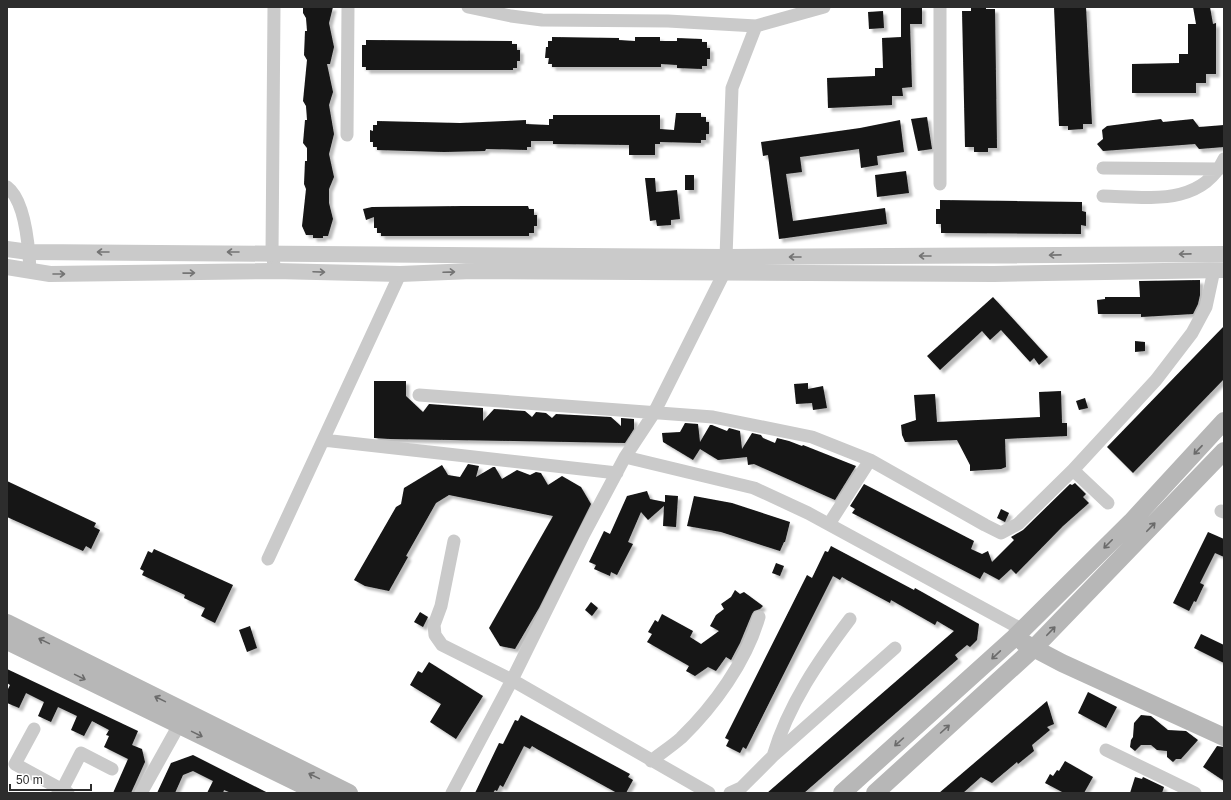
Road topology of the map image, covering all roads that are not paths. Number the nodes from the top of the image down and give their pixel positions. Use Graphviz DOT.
graph roads {
  1 [pos="274,7"];
  2 [pos="348,7"];
  3 [pos="468,7"];
  4 [pos="824,7"];
  5 [pos="940,7"];
  6 [pos="756,26"];
  7 [pos="347,135"];
  8 [pos="1222,164"];
  9 [pos="1103,168"];
  10 [pos="940,184"];
  11 [pos="7,187"];
  12 [pos="1103,196"];
  13 [pos="7,249"];
  14 [pos="29,252"];
  15 [pos="272,253"];
  16 [pos="1224,254"];
  17 [pos="725,265"];
  18 [pos="7,267"];
  19 [pos="1219,270"];
  20 [pos="30,271"];
  21 [pos="275,271"];
  22 [pos="400,274"];
  23 [pos="419,395"];
  24 [pos="654,413"];
  25 [pos="1224,421"];
  26 [pos="324,440"];
  27 [pos="1224,451"];
  28 [pos="625,457"];
  29 [pos="870,460"];
  30 [pos="1073,470"];
  31 [pos="617,473"];
  32 [pos="1108,503"];
  33 [pos="829,524"];
  34 [pos="454,541"];
  35 [pos="268,559"];
  36 [pos="759,617"];
  37 [pos="850,619"];
  38 [pos="7,623"];
  39 [pos="1018,634"];
  40 [pos="7,641"];
  41 [pos="895,648"];
  42 [pos="1033,649"];
  43 [pos="512,680"];
  44 [pos="180,718"];
  45 [pos="34,729"];
  46 [pos="1224,737"];
  47 [pos="1106,750"];
  48 [pos="773,756"];
  49 [pos="652,761"];
  50 [pos="112,769"];
  51 [pos="65,791"];
  52 [pos="141,793"];
  53 [pos="319,793"];
  54 [pos="349,793"];
  55 [pos="452,793"];
  56 [pos="709,793"];
  57 [pos="730,793"];
  58 [pos="842,793"];
  59 [pos="875,793"];
  60 [pos="1195,793"];
  1 -- 15 [label="street"];
  2 -- 7 [label="street"];
  3 -- 6 [label="street"];
  4 -- 6 [label="street"];
  5 -- 10 [label="street"];
  6 -- 17 [label="street"];
  8 -- 9 [label="street"];
  8 -- 12 [label="street"];
  11 -- 14 [label="street"];
  13 -- 14 [label="street"];
  15 -- 14 [label="street, one-way"];
  14 -- 20 [label="street"];
  15 -- 17 [label="street"];
  15 -- 21 [label="street"];
  16 -- 17 [label="street, one-way"];
  17 -- 19 [label="street"];
  22 -- 17 [label="street, one-way"];
  17 -- 24 [label="street"];
  18 -- 20 [label="street"];
  19 -- 30 [label="street"];
  20 -- 21 [label="street, one-way"];
  21 -- 22 [label="street, one-way"];
  22 -- 26 [label="street"];
  23 -- 24 [label="street"];
  24 -- 28 [label="street"];
  24 -- 29 [label="street"];
  25 -- 39 [label="main road, one-way"];
  26 -- 31 [label="street"];
  26 -- 35 [label="street"];
  42 -- 27 [label="main road, one-way"];
  28 -- 31 [label="street"];
  28 -- 33 [label="street"];
  29 -- 30 [label="street"];
  29 -- 33 [label="street"];
  30 -- 32 [label="street"];
  31 -- 43 [label="street"];
  33 -- 39 [label="street"];
  34 -- 43 [label="street"];
  36 -- 49 [label="street"];
  37 -- 48 [label="street"];
  44 -- 38 [label="main road, one-way"];
  39 -- 42 [label="main road"];
  39 -- 58 [label="main road, one-way"];
  40 -- 44 [label="main road, one-way"];
  41 -- 48 [label="street"];
  42 -- 46 [label="main road"];
  59 -- 42 [label="main road, one-way"];
  43 -- 49 [label="street"];
  43 -- 55 [label="street"];
  44 -- 52 [label="street"];
  44 -- 53 [label="main road, one-way"];
  54 -- 44 [label="main road, one-way"];
  45 -- 51 [label="street"];
  47 -- 60 [label="street"];
  48 -- 57 [label="street"];
  49 -- 56 [label="street"];
  50 -- 51 [label="street"];
}
